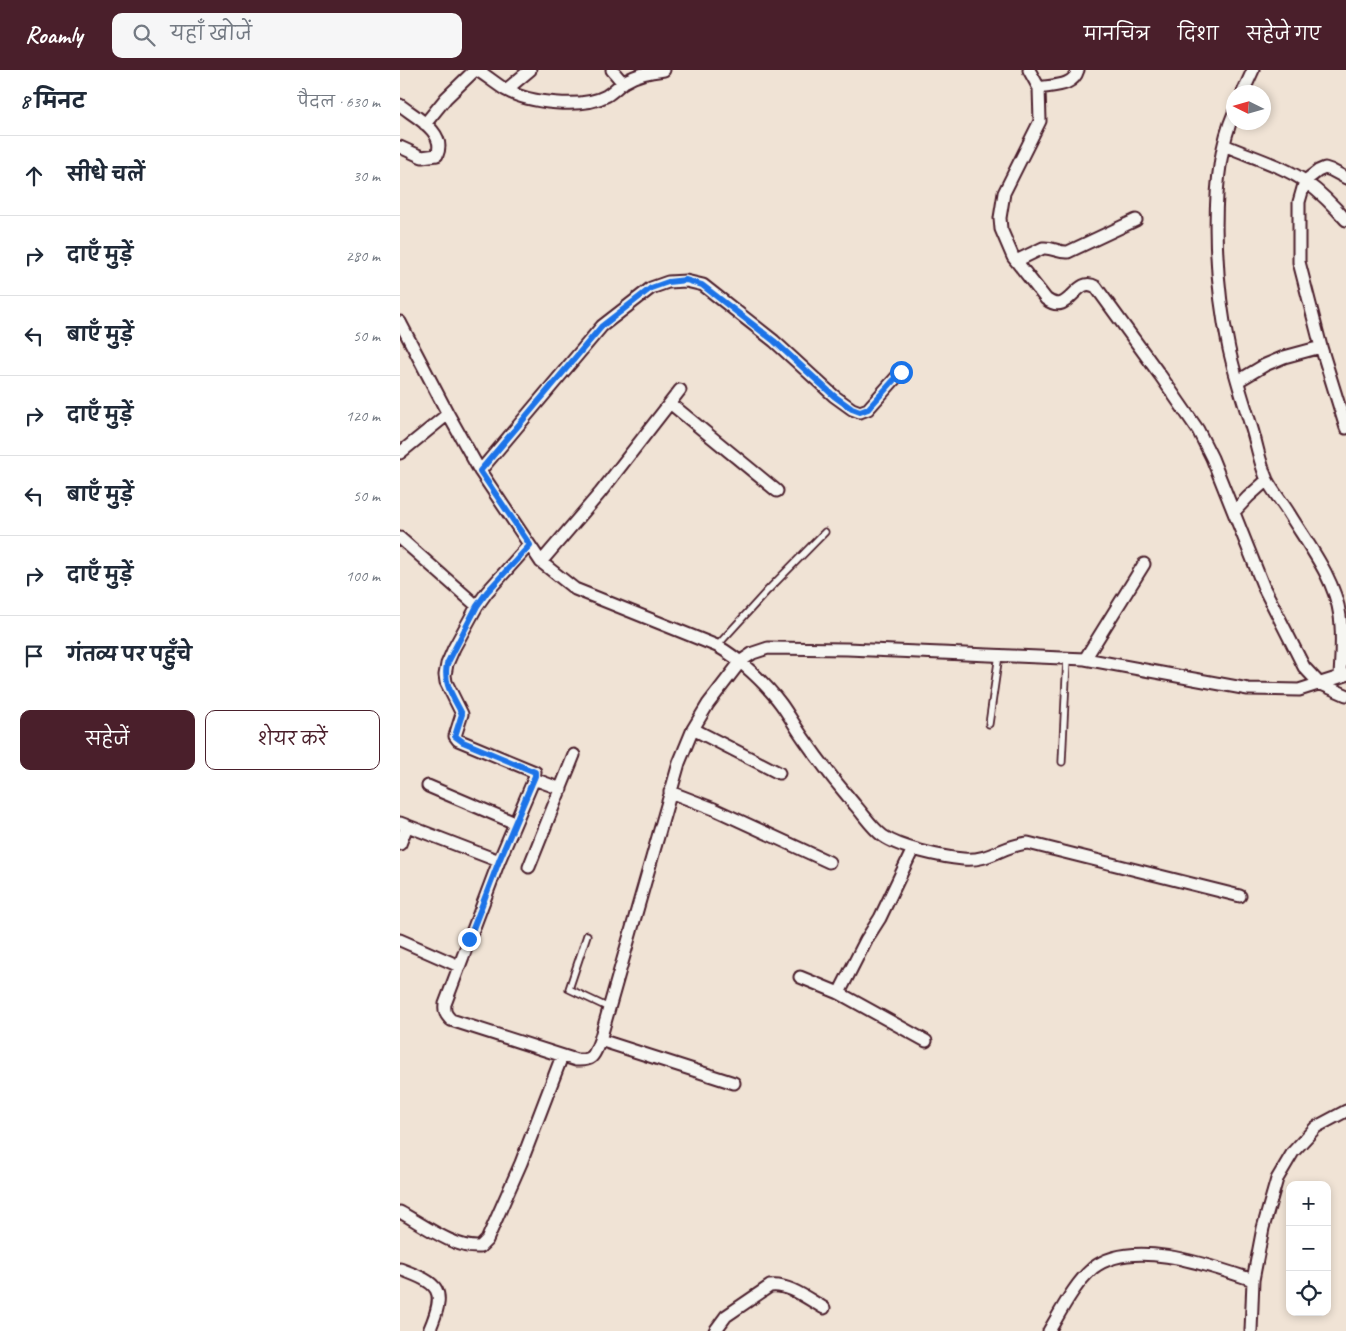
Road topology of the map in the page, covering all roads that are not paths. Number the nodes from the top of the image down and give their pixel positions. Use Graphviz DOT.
graph roads {
  1 [pos="476,70"];
  2 [pos="530,70"];
  3 [pos="612,70"];
  4 [pos="664,70"];
  5 [pos="1029,70"];
  6 [pos="1078,70"];
  7 [pos="1248,72"];
  8 [pos="623,83"];
  9 [pos="1244,85"];
  10 [pos="1039,88"];
  11 [pos="506,90"];
  12 [pos="400,105"];
  13 [pos="424,124"];
  14 [pos="1228,130"];
  15 [pos="1224,146"];
  16 [pos="400,147"];
  17 [pos="1346,178"];
  18 [pos="1305,181"];
  19 [pos="1136,220"];
  20 [pos="1346,220"];
  21 [pos="1016,262"];
  22 [pos="400,322"];
  23 [pos="1321,348"];
  24 [pos="901,372"];
  25 [pos="1238,381"];
  26 [pos="680,390"];
  27 [pos="670,403"];
  28 [pos="448,414"];
  29 [pos="1346,428"];
  30 [pos="400,453"];
  31 [pos="480,471"];
  32 [pos="1267,480"];
  33 [pos="777,491"];
  34 [pos="1234,512"];
  35 [pos="825,532"];
  36 [pos="400,538"];
  37 [pos="530,545"];
  38 [pos="540,562"];
  39 [pos="1144,564"];
  40 [pos="477,606"];
  41 [pos="718,646"];
  42 [pos="999,655"];
  43 [pos="1066,658"];
  44 [pos="1084,659"];
  45 [pos="741,661"];
  46 [pos="1343,675"];
  47 [pos="1319,683"];
  48 [pos="1346,695"];
  49 [pos="989,724"];
  50 [pos="693,729"];
  51 [pos="574,756"];
  52 [pos="1062,762"];
  53 [pos="779,773"];
  54 [pos="534,779"];
  55 [pos="428,786"];
  56 [pos="560,788"];
  57 [pos="670,792"];
  58 [pos="515,823"];
  59 [pos="404,825"];
  60 [pos="400,844"];
  61 [pos="913,849"];
  62 [pos="499,861"];
  63 [pos="829,862"];
  64 [pos="529,867"];
  65 [pos="1240,896"];
  66 [pos="587,935"];
  67 [pos="400,940"];
  68 [pos="459,966"];
  69 [pos="800,977"];
  70 [pos="839,993"];
  71 [pos="609,1008"];
  72 [pos="600,1040"];
  73 [pos="926,1041"];
  74 [pos="562,1056"];
  75 [pos="734,1082"];
  76 [pos="1346,1111"];
  77 [pos="400,1212"];
  78 [pos="400,1269"];
  79 [pos="1253,1280"];
  80 [pos="824,1308"];
  81 [pos="429,1331"];
  82 [pos="715,1331"];
  83 [pos="1049,1331"];
  84 [pos="1251,1331"];
  1 -- 11 [label="street"];
  1 -- 13 [label="street"];
  2 -- 11 [label="street"];
  3 -- 8 [label="street"];
  4 -- 8 [label="street"];
  5 -- 10 [label="street"];
  6 -- 10 [label="street"];
  7 -- 9 [label="street"];
  8 -- 11 [label="street"];
  10 -- 21 [label="street"];
  12 -- 13 [label="street"];
  13 -- 16 [label="street"];
  14 -- 15 [label="street"];
  15 -- 18 [label="street"];
  15 -- 25 [label="street"];
  17 -- 18 [label="street"];
  18 -- 20 [label="street"];
  18 -- 23 [label="street"];
  19 -- 21 [label="street"];
  21 -- 34 [label="street"];
  22 -- 28 [label="street"];
  23 -- 25 [label="street"];
  23 -- 29 [label="street"];
  24 -- 31 [label="street"];
  25 -- 32 [label="street"];
  26 -- 27 [label="street"];
  27 -- 33 [label="street"];
  27 -- 38 [label="street"];
  28 -- 30 [label="street"];
  28 -- 31 [label="street"];
  31 -- 37 [label="street"];
  32 -- 34 [label="street"];
  32 -- 46 [label="street"];
  34 -- 47 [label="street"];
  35 -- 41 [label="lane"];
  36 -- 40 [label="street"];
  37 -- 38 [label="street"];
  37 -- 40 [label="street"];
  38 -- 41 [label="street"];
  39 -- 44 [label="street"];
  40 -- 54 [label="street"];
  41 -- 45 [label="street"];
  42 -- 43 [label="street"];
  42 -- 45 [label="street"];
  42 -- 49 [label="lane"];
  43 -- 44 [label="street"];
  43 -- 52 [label="lane"];
  44 -- 47 [label="street"];
  45 -- 50 [label="street"];
  45 -- 61 [label="street"];
  46 -- 47 [label="street"];
  47 -- 48 [label="street"];
  50 -- 53 [label="street"];
  50 -- 57 [label="street"];
  51 -- 56 [label="street"];
  54 -- 56 [label="street"];
  54 -- 58 [label="street"];
  55 -- 58 [label="street"];
  56 -- 64 [label="street"];
  57 -- 63 [label="street"];
  57 -- 71 [label="street"];
  58 -- 62 [label="street"];
  59 -- 60 [label="street"];
  59 -- 62 [label="street"];
  61 -- 65 [label="street"];
  61 -- 70 [label="street"];
  62 -- 68 [label="street"];
  66 -- 71 [label="lane"];
  67 -- 68 [label="street"];
  68 -- 74 [label="street"];
  69 -- 70 [label="street"];
  70 -- 73 [label="street"];
  71 -- 72 [label="street"];
  72 -- 74 [label="street"];
  72 -- 75 [label="street"];
  74 -- 77 [label="street"];
  76 -- 79 [label="street"];
  78 -- 81 [label="street"];
  79 -- 83 [label="street"];
  79 -- 84 [label="street"];
  80 -- 82 [label="street"];
}
